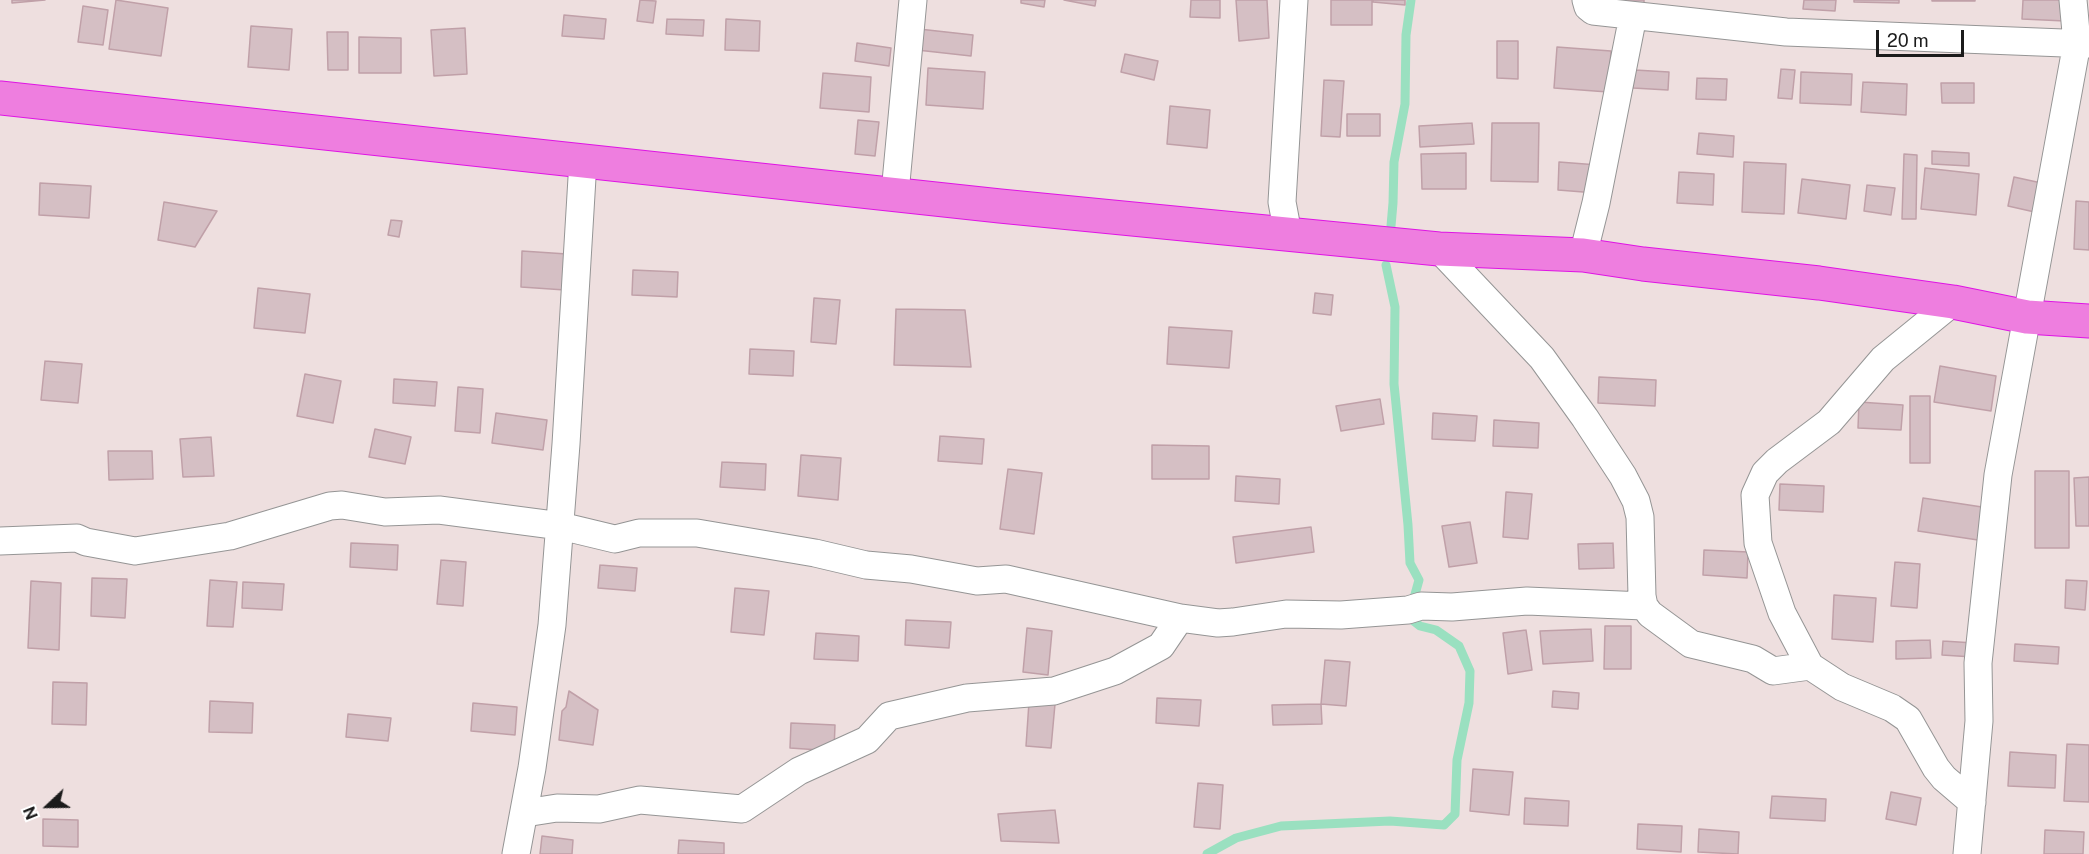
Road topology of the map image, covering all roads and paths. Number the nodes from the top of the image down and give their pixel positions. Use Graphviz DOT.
graph roads {
  1 [pos="913,0"];
  2 [pos="1294,0"];
  3 [pos="1586,0"];
  4 [pos="2073,0"];
  5 [pos="1633,16"];
  6 [pos="2083,44"];
  7 [pos="0,98"];
  8 [pos="583,161"];
  9 [pos="895,194"];
  10 [pos="1288,234"];
  11 [pos="1439,249"];
  12 [pos="1583,255"];
  13 [pos="1953,302"];
  14 [pos="2026,317"];
  15 [pos="2089,321"];
  16 [pos="561,526"];
  17 [pos="0,541"];
  18 [pos="1644,606"];
  19 [pos="1180,618"];
  20 [pos="1810,666"];
  21 [pos="1972,802"];
  22 [pos="525,813"];
  23 [pos="516,854"];
  24 [pos="1967,854"];
  1 -- 9 [label="street"];
  2 -- 10 [label="street"];
  3 -- 5 [label="street"];
  4 -- 6 [label="street"];
  5 -- 6 [label="street"];
  5 -- 12 [label="street"];
  6 -- 14 [label="street"];
  7 -- 8 [label="highway"];
  8 -- 9 [label="highway"];
  8 -- 16 [label="street"];
  9 -- 10 [label="highway"];
  10 -- 11 [label="highway"];
  11 -- 12 [label="highway"];
  11 -- 18 [label="street"];
  12 -- 13 [label="highway"];
  13 -- 14 [label="highway"];
  13 -- 20 [label="street"];
  14 -- 15 [label="highway"];
  14 -- 21 [label="street"];
  16 -- 17 [label="street"];
  16 -- 19 [label="street"];
  16 -- 22 [label="street"];
  18 -- 19 [label="street"];
  18 -- 20 [label="street"];
  19 -- 22 [label="street"];
  20 -- 21 [label="street"];
  21 -- 24 [label="street"];
  22 -- 23 [label="street"];
}
